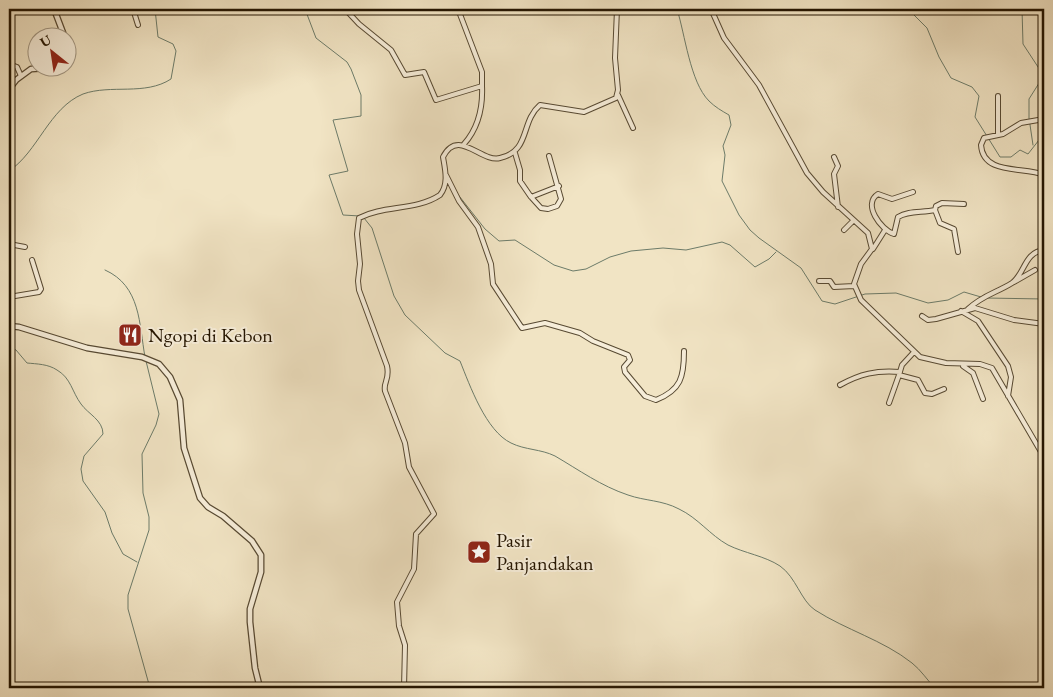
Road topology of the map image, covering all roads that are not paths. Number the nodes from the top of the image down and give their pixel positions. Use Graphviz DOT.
graph roads {
  1 [pos="54,9"];
  2 [pos="133,9"];
  3 [pos="345,9"];
  4 [pos="458,9"];
  5 [pos="617,9"];
  6 [pos="711,9"];
  7 [pos="138,25"];
  8 [pos="61,28"];
  9 [pos="9,64"];
  10 [pos="28,71"];
  11 [pos="21,76"];
  12 [pos="482,86"];
  13 [pos="9,89"];
  14 [pos="618,95"];
  15 [pos="998,96"];
  16 [pos="1044,119"];
  17 [pos="633,128"];
  18 [pos="998,135"];
  19 [pos="464,144"];
  20 [pos="515,153"];
  21 [pos="549,156"];
  22 [pos="834,157"];
  23 [pos="446,175"];
  24 [pos="1044,175"];
  25 [pos="559,186"];
  26 [pos="913,192"];
  27 [pos="530,197"];
  28 [pos="964,204"];
  29 [pos="838,207"];
  30 [pos="935,210"];
  31 [pos="853,221"];
  32 [pos="844,230"];
  33 [pos="885,230"];
  34 [pos="9,244"];
  35 [pos="25,247"];
  36 [pos="872,249"];
  37 [pos="1044,250"];
  38 [pos="958,252"];
  39 [pos="32,260"];
  40 [pos="1035,270"];
  41 [pos="820,281"];
  42 [pos="1014,282"];
  43 [pos="854,286"];
  44 [pos="9,298"];
  45 [pos="968,309"];
  46 [pos="960,311"];
  47 [pos="922,316"];
  48 [pos="1044,324"];
  49 [pos="9,326"];
  50 [pos="684,351"];
  51 [pos="914,352"];
  52 [pos="961,365"];
  53 [pos="899,374"];
  54 [pos="840,385"];
  55 [pos="944,389"];
  56 [pos="1008,396"];
  57 [pos="983,399"];
  58 [pos="889,403"];
  59 [pos="1044,457"];
  60 [pos="260,688"];
  61 [pos="404,688"];
  1 -- 8 [label="street"];
  2 -- 7 [label="street"];
  3 -- 12 [label="street"];
  4 -- 12 [label="street"];
  5 -- 14 [label="street"];
  6 -- 29 [label="street"];
  9 -- 11 [label="street"];
  10 -- 11 [label="street"];
  11 -- 13 [label="street"];
  12 -- 19 [label="street"];
  14 -- 17 [label="street"];
  14 -- 20 [label="street"];
  15 -- 18 [label="street"];
  16 -- 18 [label="street"];
  18 -- 24 [label="street"];
  19 -- 20 [label="street"];
  19 -- 23 [label="street"];
  20 -- 27 [label="street"];
  21 -- 25 [label="street"];
  22 -- 29 [label="street"];
  23 -- 50 [label="street"];
  23 -- 61 [label="street"];
  25 -- 27 [label="street"];
  25 -- 27 [label="street"];
  26 -- 33 [label="street"];
  28 -- 30 [label="street"];
  29 -- 31 [label="street"];
  30 -- 33 [label="street"];
  30 -- 38 [label="street"];
  31 -- 32 [label="street"];
  31 -- 36 [label="street"];
  33 -- 36 [label="street"];
  34 -- 35 [label="street"];
  36 -- 43 [label="street"];
  37 -- 42 [label="street"];
  39 -- 44 [label="street"];
  40 -- 42 [label="street"];
  41 -- 43 [label="street"];
  42 -- 45 [label="street"];
  43 -- 51 [label="street"];
  45 -- 46 [label="street"];
  45 -- 48 [label="street"];
  46 -- 47 [label="street"];
  46 -- 56 [label="street"];
  49 -- 60 [label="street"];
  51 -- 52 [label="street"];
  51 -- 53 [label="street"];
  52 -- 56 [label="street"];
  52 -- 57 [label="street"];
  53 -- 54 [label="street"];
  53 -- 55 [label="street"];
  53 -- 58 [label="street"];
  56 -- 59 [label="street"];
}
